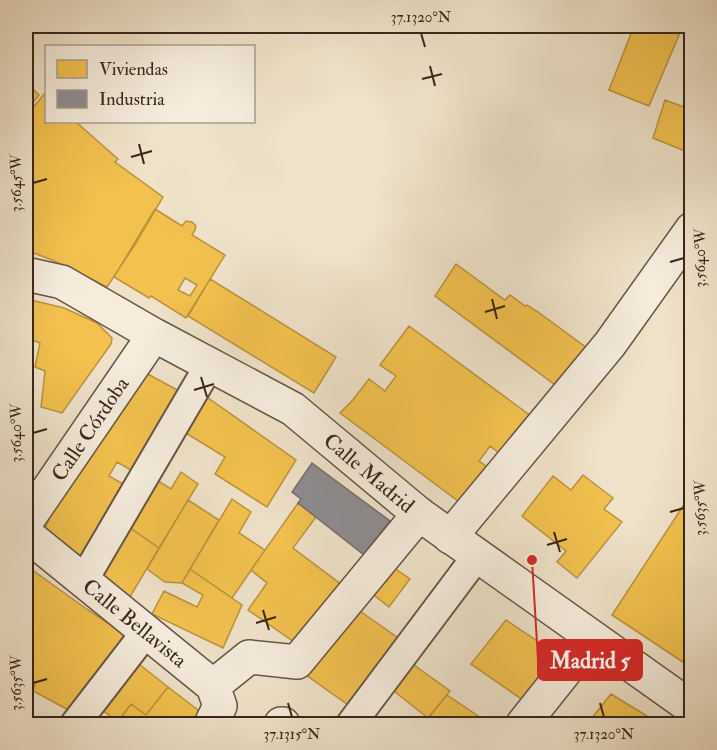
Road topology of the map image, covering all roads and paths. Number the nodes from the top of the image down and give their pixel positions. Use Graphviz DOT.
graph roads {
  1 [pos="692,229"];
  2 [pos="26,274"];
  3 [pos="154,335"];
  4 [pos="210,364"];
  5 [pos="419,514"];
  6 [pos="26,522"];
  7 [pos="26,534"];
  8 [pos="450,537"];
  9 [pos="477,556"];
  10 [pos="83,581"];
  11 [pos="146,632"];
  12 [pos="594,639"];
  13 [pos="213,686"];
  14 [pos="692,708"];
  15 [pos="86,721"];
  16 [pos="211,724"];
  17 [pos="351,724"];
  18 [pos="524,724"];
  1 -- 8 [label="street"];
  2 -- 3 [label="street, Calle Madrid"];
  3 -- 4 [label="street, Calle Madrid"];
  3 -- 6 [label="street, Calle Córdoba"];
  4 -- 5 [label="street, Calle Madrid"];
  4 -- 10 [label="street"];
  5 -- 8 [label="street, Calle Madrid"];
  5 -- 13 [label="street"];
  7 -- 10 [label="street, Calle Bellavista"];
  8 -- 9 [label="street, Calle Madrid"];
  9 -- 12 [label="street, Calle Madrid"];
  9 -- 17 [label="street"];
  10 -- 11 [label="street, Calle Bellavista"];
  11 -- 13 [label="street, Calle Bellavista"];
  11 -- 15 [label="street"];
  12 -- 14 [label="street, Calle Madrid"];
  12 -- 18 [label="street"];
  13 -- 16 [label="street"];
}
